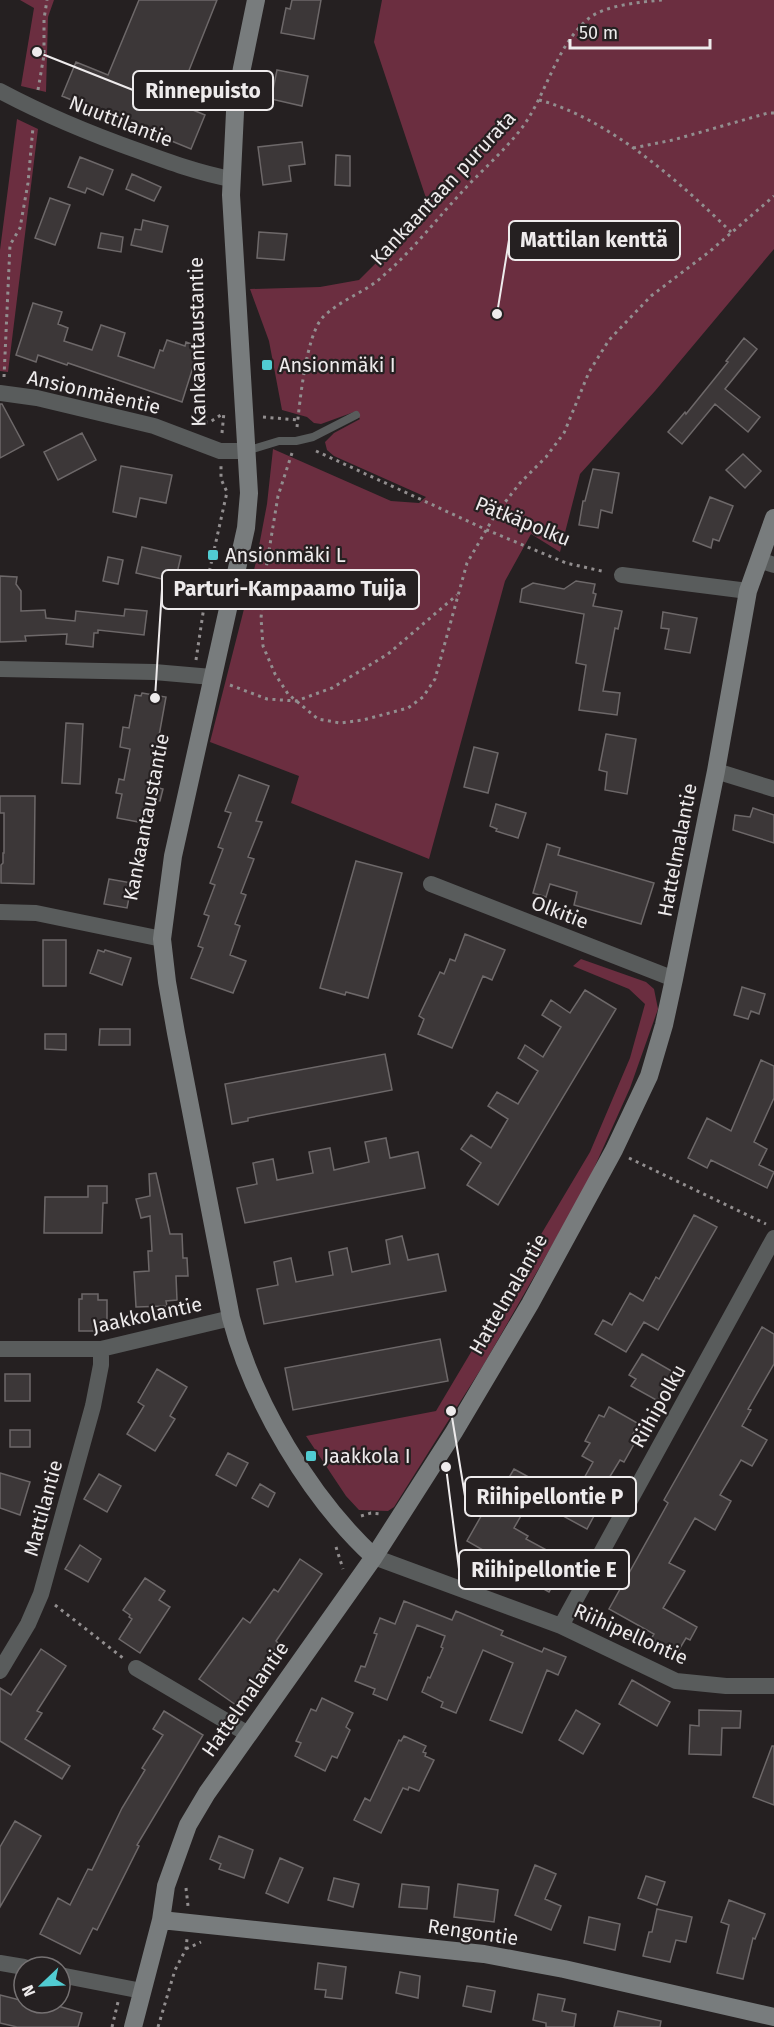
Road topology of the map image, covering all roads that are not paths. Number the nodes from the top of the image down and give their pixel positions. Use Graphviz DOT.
graph roads {
  1 [pos="256,0"];
  2 [pos="0,91"];
  3 [pos="231,179"];
  4 [pos="1,382"];
  5 [pos="356,415"];
  6 [pos="246,451"];
  7 [pos="774,518"];
  8 [pos="767,562"];
  9 [pos="622,575"];
  10 [pos="748,591"];
  11 [pos="0,669"];
  12 [pos="203,677"];
  13 [pos="716,771"];
  14 [pos="774,789"];
  15 [pos="431,884"];
  16 [pos="0,912"];
  17 [pos="162,939"];
  18 [pos="674,979"];
  19 [pos="774,1238"];
  20 [pos="231,1318"];
  21 [pos="0,1349"];
  22 [pos="101,1349"];
  23 [pos="375,1557"];
  24 [pos="561,1626"];
  25 [pos="136,1668"];
  26 [pos="0,1671"];
  27 [pos="774,1686"];
  28 [pos="248,1734"];
  29 [pos="161,1920"];
  30 [pos="72,1977"];
  31 [pos="142,1992"];
  32 [pos="774,2017"];
  33 [pos="133,2027"];
  1 -- 3 [label="street, Kankaantaustantie"];
  2 -- 3 [label="street, Nuuttilantie"];
  3 -- 6 [label="street, Kankaantaustantie"];
  4 -- 6 [label="street, Ansionmäentie"];
  5 -- 6 [label="lane"];
  6 -- 12 [label="street, Kankaantaustantie"];
  7 -- 8 [label="street, Hattelmalantie"];
  8 -- 10 [label="street, Hattelmalantie"];
  9 -- 10 [label="street"];
  10 -- 13 [label="street, Hattelmalantie"];
  11 -- 12 [label="street"];
  12 -- 17 [label="street, Kankaantaustantie"];
  13 -- 14 [label="street"];
  13 -- 18 [label="street, Hattelmalantie"];
  15 -- 18 [label="street, Olkitie"];
  16 -- 17 [label="street"];
  17 -- 20 [label="street, Kankaantaustantie"];
  18 -- 23 [label="street, Hattelmalantie"];
  19 -- 24 [label="street, Riihipolku"];
  20 -- 22 [label="street, Jaakkolantie"];
  20 -- 23 [label="street, Kankaantaustantie"];
  21 -- 22 [label="street, Jaakkolantie"];
  22 -- 26 [label="street, Mattilantie"];
  23 -- 24 [label="street, Riihipellontie"];
  23 -- 28 [label="street, Hattelmalantie"];
  24 -- 27 [label="street, Riihipellontie"];
  25 -- 28 [label="street"];
  28 -- 29 [label="street, Hattelmalantie"];
  29 -- 31 [label="street, Hattelmalantie"];
  29 -- 32 [label="street, Rengontie"];
  30 -- 31 [label="street"];
  31 -- 33 [label="street, Hattelmalantie"];
}
